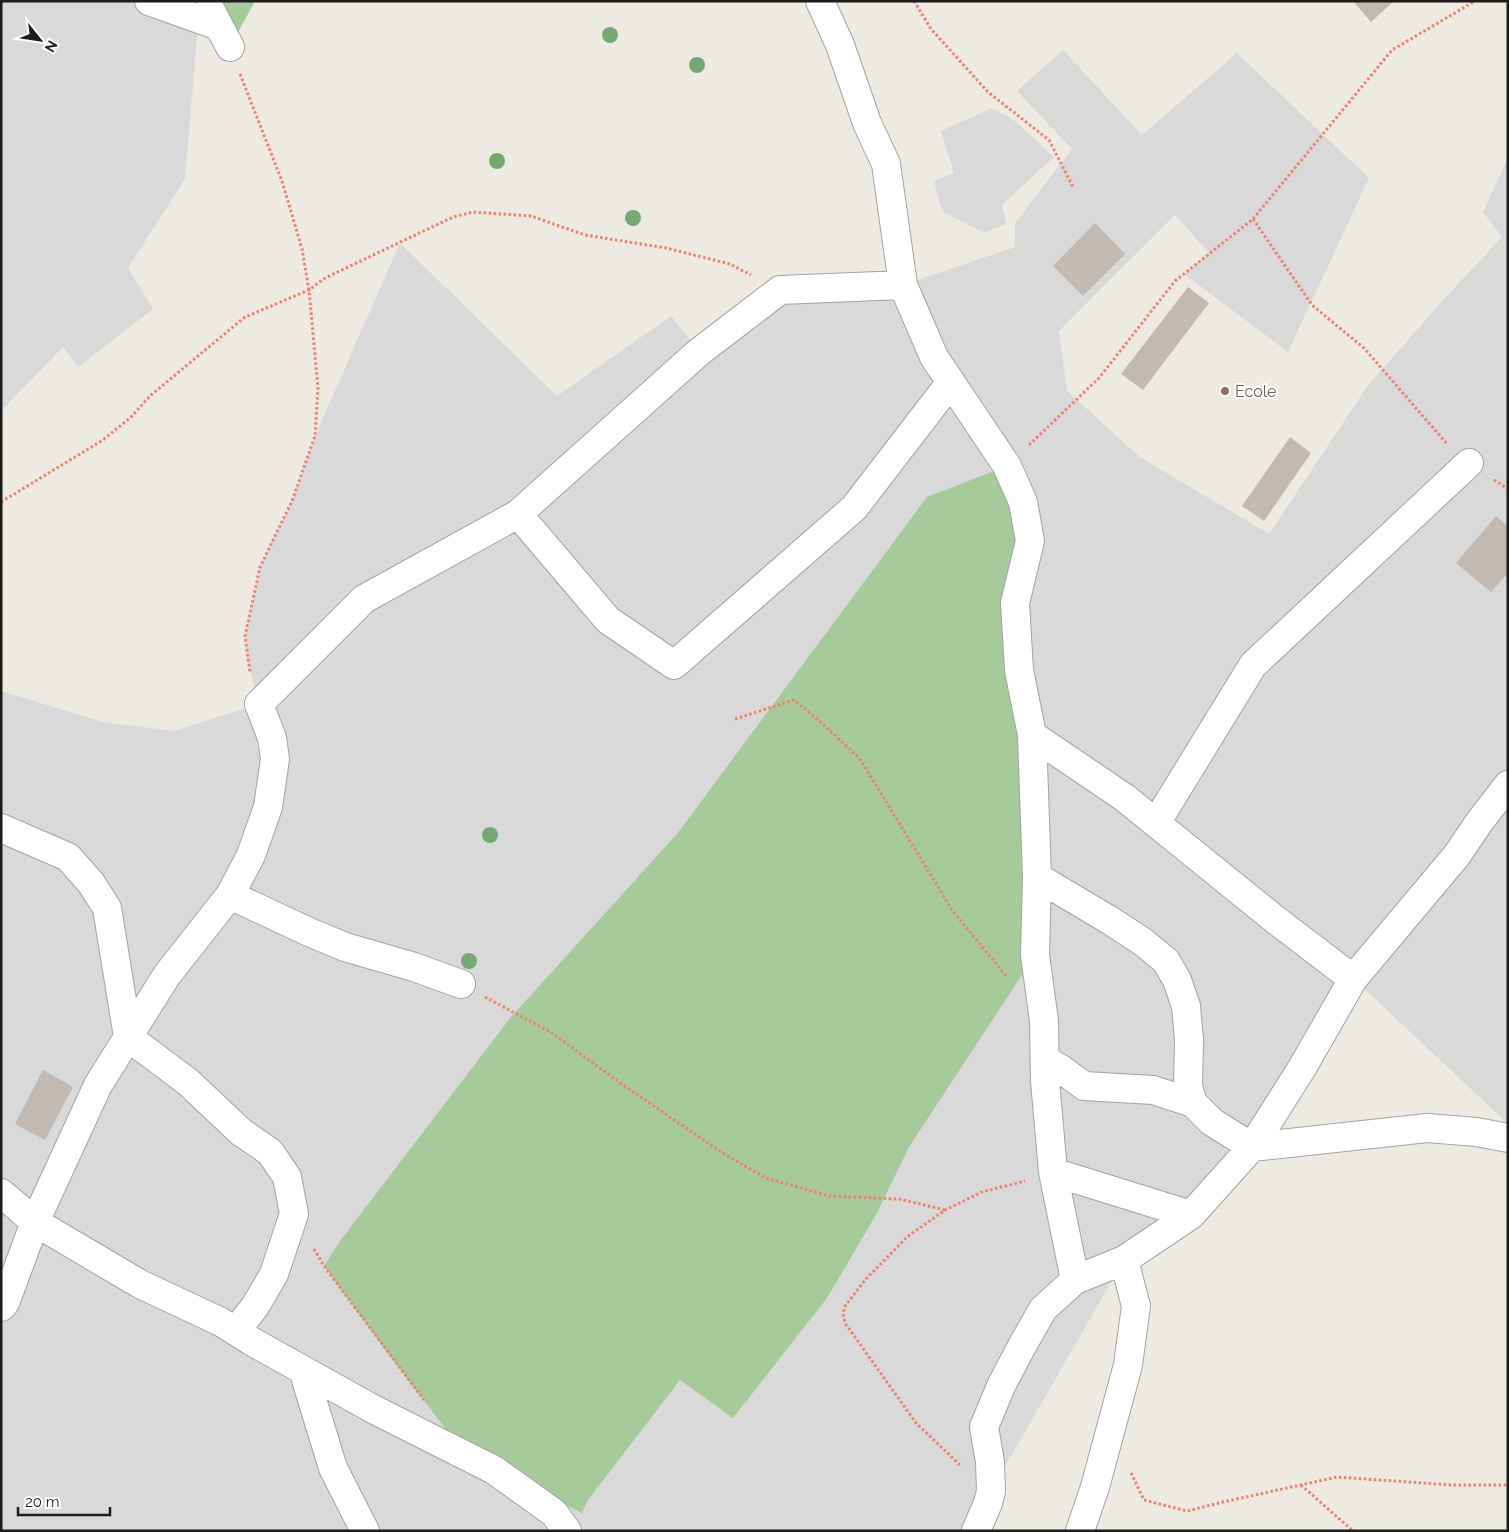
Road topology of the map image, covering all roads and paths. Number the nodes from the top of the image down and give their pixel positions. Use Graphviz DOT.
graph roads {
  1 [pos="149,1"];
  2 [pos="206,1"];
  3 [pos="820,1"];
  4 [pos="914,1"];
  5 [pos="1475,1"];
  6 [pos="225,37"];
  7 [pos="1074,187"];
  8 [pos="1253,219"];
  9 [pos="902,285"];
  10 [pos="308,290"];
  11 [pos="780,290"];
  12 [pos="951,382"];
  13 [pos="1469,463"];
  14 [pos="1007,466"];
  15 [pos="1508,489"];
  16 [pos="1,502"];
  17 [pos="518,514"];
  18 [pos="259,704"];
  19 [pos="735,719"];
  20 [pos="1032,735"];
  21 [pos="1508,785"];
  22 [pos="1156,823"];
  23 [pos="1,828"];
  24 [pos="1037,877"];
  25 [pos="230,895"];
  26 [pos="1353,979"];
  27 [pos="460,984"];
  28 [pos="1013,984"];
  29 [pos="128,1037"];
  30 [pos="1045,1060"];
  31 [pos="1193,1103"];
  32 [pos="1508,1138"];
  33 [pos="1252,1147"];
  34 [pos="1052,1172"];
  35 [pos="1,1194"];
  36 [pos="945,1210"];
  37 [pos="294,1214"];
  38 [pos="1191,1215"];
  39 [pos="35,1222"];
  40 [pos="1124,1260"];
  41 [pos="1075,1280"];
  42 [pos="1,1307"];
  43 [pos="236,1331"];
  44 [pos="303,1370"];
  45 [pos="427,1404"];
  46 [pos="1111,1429"];
  47 [pos="1508,1484"];
  48 [pos="1301,1485"];
  49 [pos="991,1491"];
  50 [pos="366,1531"];
  51 [pos="567,1531"];
  52 [pos="976,1531"];
  53 [pos="1080,1531"];
  54 [pos="1352,1531"];
  1 -- 6 [label="street"];
  2 -- 6 [label="street"];
  3 -- 9 [label="street"];
  4 -- 7 [label="path"];
  5 -- 8 [label="path"];
  6 -- 10 [label="path"];
  8 -- 13 [label="path"];
  8 -- 14 [label="path"];
  9 -- 11 [label="street"];
  9 -- 12 [label="street"];
  10 -- 11 [label="path"];
  10 -- 16 [label="path"];
  10 -- 18 [label="path"];
  11 -- 17 [label="street"];
  12 -- 14 [label="street"];
  12 -- 17 [label="street"];
  13 -- 15 [label="path"];
  13 -- 22 [label="street"];
  14 -- 20 [label="street"];
  17 -- 18 [label="street"];
  18 -- 25 [label="street"];
  19 -- 28 [label="path"];
  20 -- 22 [label="street"];
  20 -- 24 [label="street"];
  21 -- 26 [label="street"];
  22 -- 26 [label="street"];
  23 -- 29 [label="street"];
  24 -- 30 [label="street"];
  24 -- 31 [label="street"];
  25 -- 27 [label="street"];
  25 -- 29 [label="street"];
  26 -- 33 [label="street"];
  27 -- 36 [label="path"];
  29 -- 37 [label="street"];
  29 -- 39 [label="street"];
  30 -- 31 [label="street"];
  30 -- 34 [label="street"];
  31 -- 33 [label="street"];
  32 -- 33 [label="street"];
  33 -- 38 [label="street"];
  34 -- 36 [label="path"];
  34 -- 38 [label="street"];
  34 -- 41 [label="street"];
  35 -- 39 [label="street"];
  36 -- 49 [label="path"];
  37 -- 43 [label="street"];
  37 -- 45 [label="path"];
  38 -- 40 [label="street"];
  39 -- 42 [label="street"];
  39 -- 43 [label="street"];
  40 -- 41 [label="street"];
  40 -- 46 [label="street"];
  41 -- 49 [label="street"];
  43 -- 44 [label="street"];
  44 -- 50 [label="street"];
  44 -- 51 [label="street"];
  46 -- 48 [label="path"];
  46 -- 53 [label="street"];
  47 -- 48 [label="path"];
  48 -- 54 [label="path"];
  49 -- 52 [label="street"];
}
